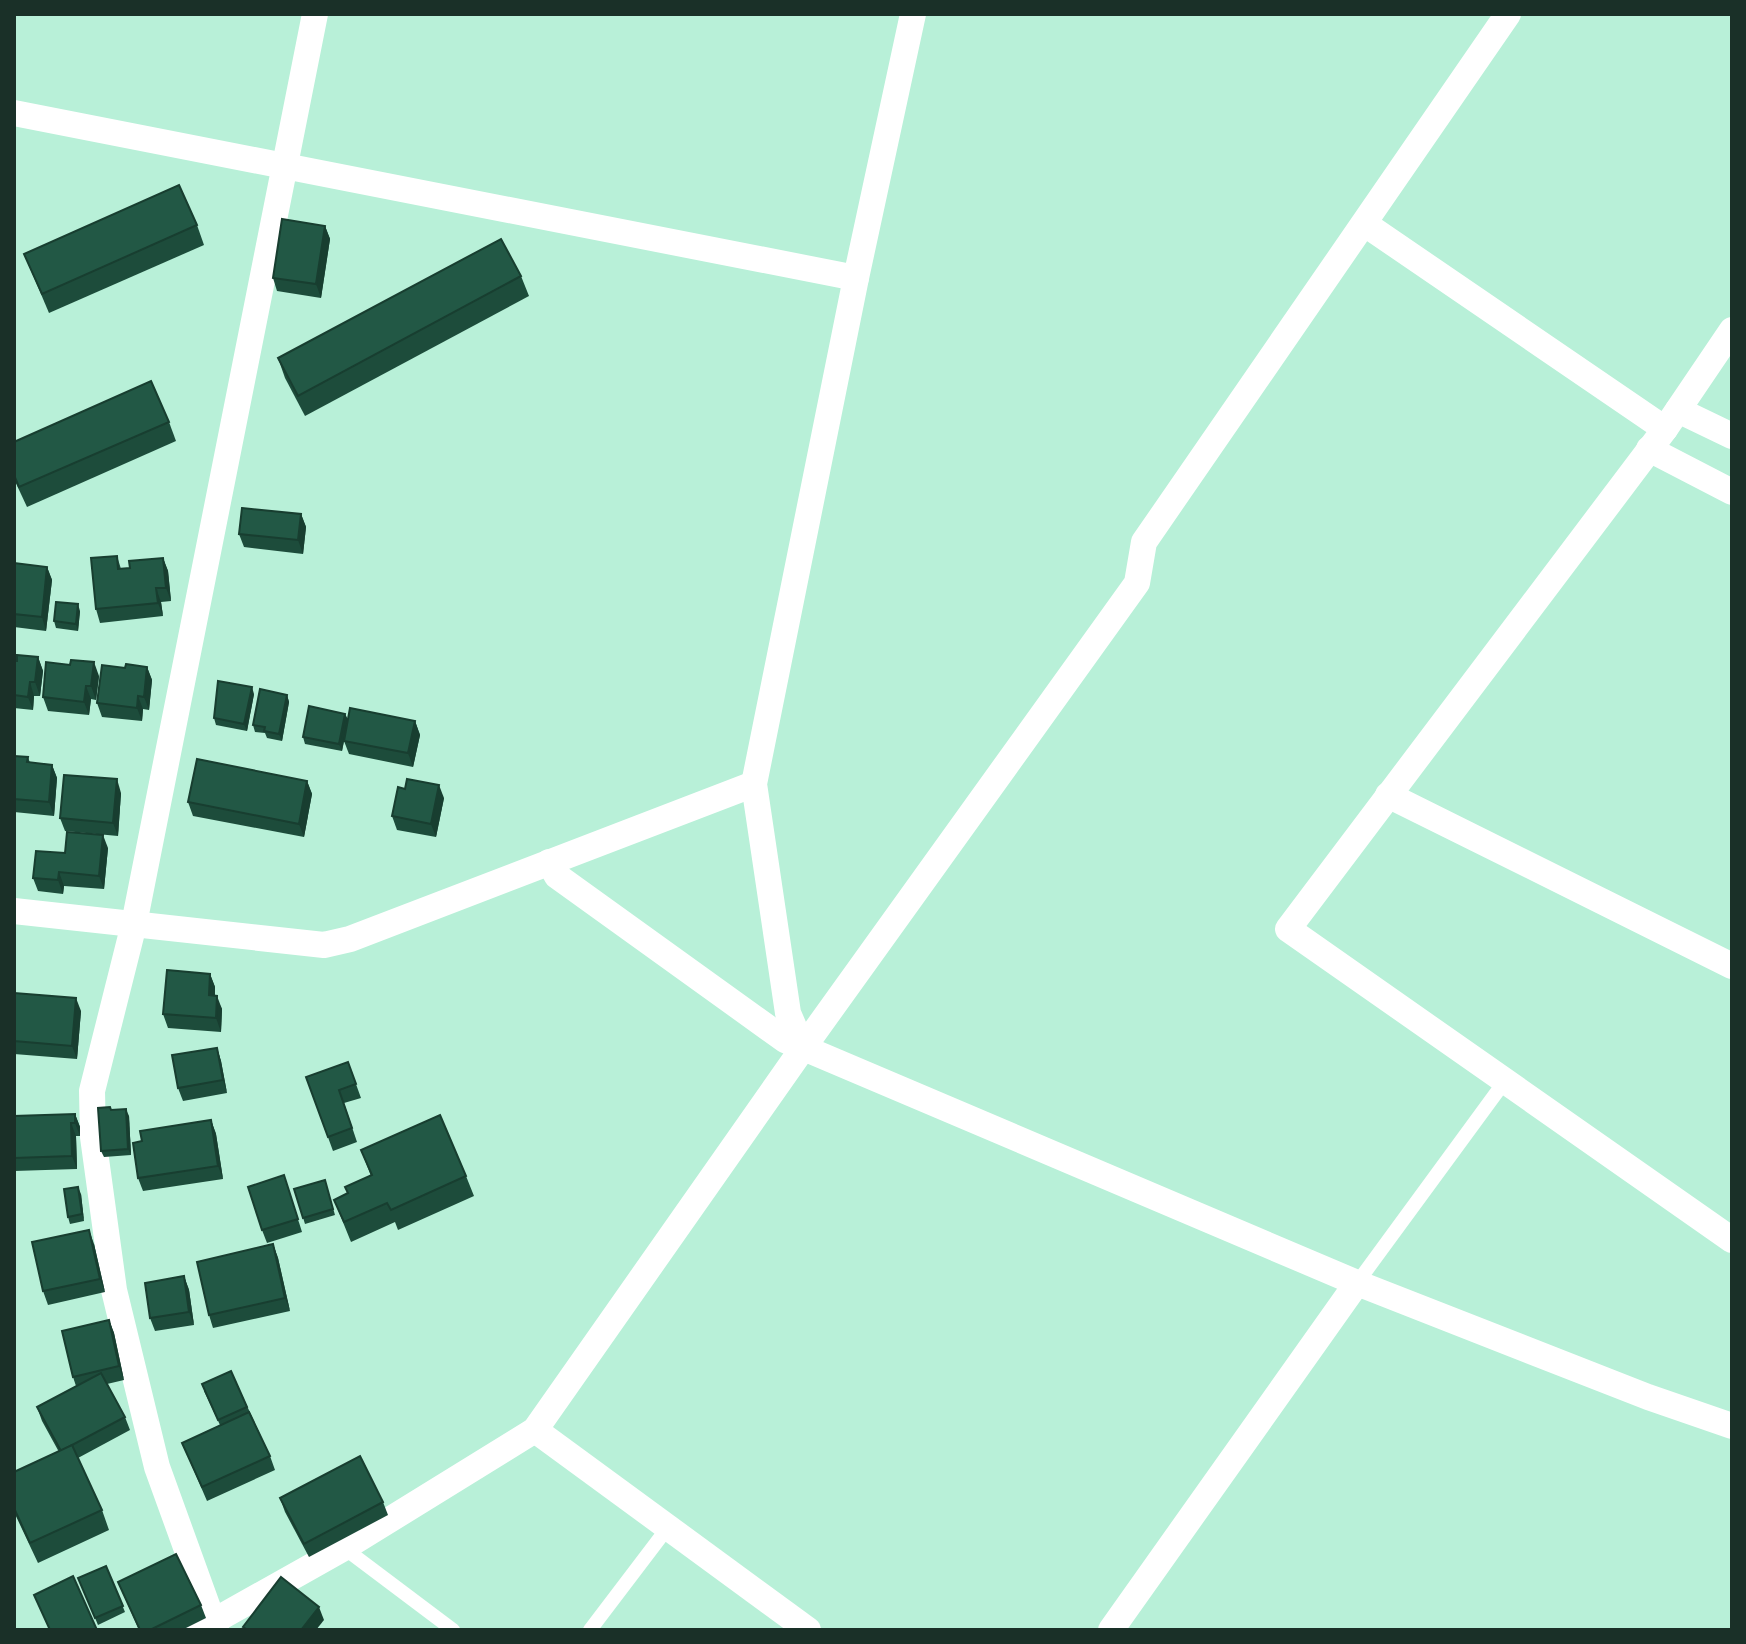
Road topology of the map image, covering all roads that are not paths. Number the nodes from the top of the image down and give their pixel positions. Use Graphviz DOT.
graph roads {
  1 [pos="315,14"];
  2 [pos="913,14"];
  3 [pos="1508,14"];
  4 [pos="14,113"];
  5 [pos="284,167"];
  6 [pos="1365,224"];
  7 [pos="856,278"];
  8 [pos="1732,330"];
  9 [pos="1664,429"];
  10 [pos="1732,436"];
  11 [pos="1732,492"];
  12 [pos="754,784"];
  13 [pos="1388,795"];
  14 [pos="549,862"];
  15 [pos="14,911"];
  16 [pos="134,924"];
  17 [pos="1732,966"];
  18 [pos="803,1048"];
  19 [pos="1505,1081"];
  20 [pos="1732,1240"];
  21 [pos="1357,1283"];
  22 [pos="1732,1426"];
  23 [pos="535,1430"];
  24 [pos="669,1526"];
  25 [pos="344,1548"];
  26 [pos="209,1627"];
  27 [pos="453,1630"];
  28 [pos="590,1630"];
  29 [pos="808,1630"];
  30 [pos="1111,1630"];
  1 -- 5 [label="street"];
  2 -- 7 [label="street"];
  3 -- 6 [label="street"];
  4 -- 5 [label="street"];
  5 -- 7 [label="street"];
  5 -- 16 [label="street"];
  6 -- 9 [label="street"];
  6 -- 18 [label="street"];
  7 -- 12 [label="street"];
  8 -- 9 [label="street"];
  9 -- 10 [label="street"];
  9 -- 11 [label="street"];
  9 -- 13 [label="street"];
  12 -- 14 [label="street"];
  12 -- 18 [label="street"];
  13 -- 17 [label="street"];
  13 -- 19 [label="street"];
  14 -- 16 [label="street"];
  14 -- 18 [label="street"];
  15 -- 16 [label="street"];
  16 -- 26 [label="street"];
  18 -- 21 [label="street"];
  18 -- 23 [label="street"];
  19 -- 20 [label="street"];
  19 -- 21 [label="lane"];
  21 -- 22 [label="street"];
  21 -- 30 [label="street"];
  23 -- 24 [label="street"];
  23 -- 25 [label="street"];
  24 -- 28 [label="lane"];
  24 -- 29 [label="street"];
  25 -- 26 [label="street"];
  25 -- 27 [label="lane"];
}
